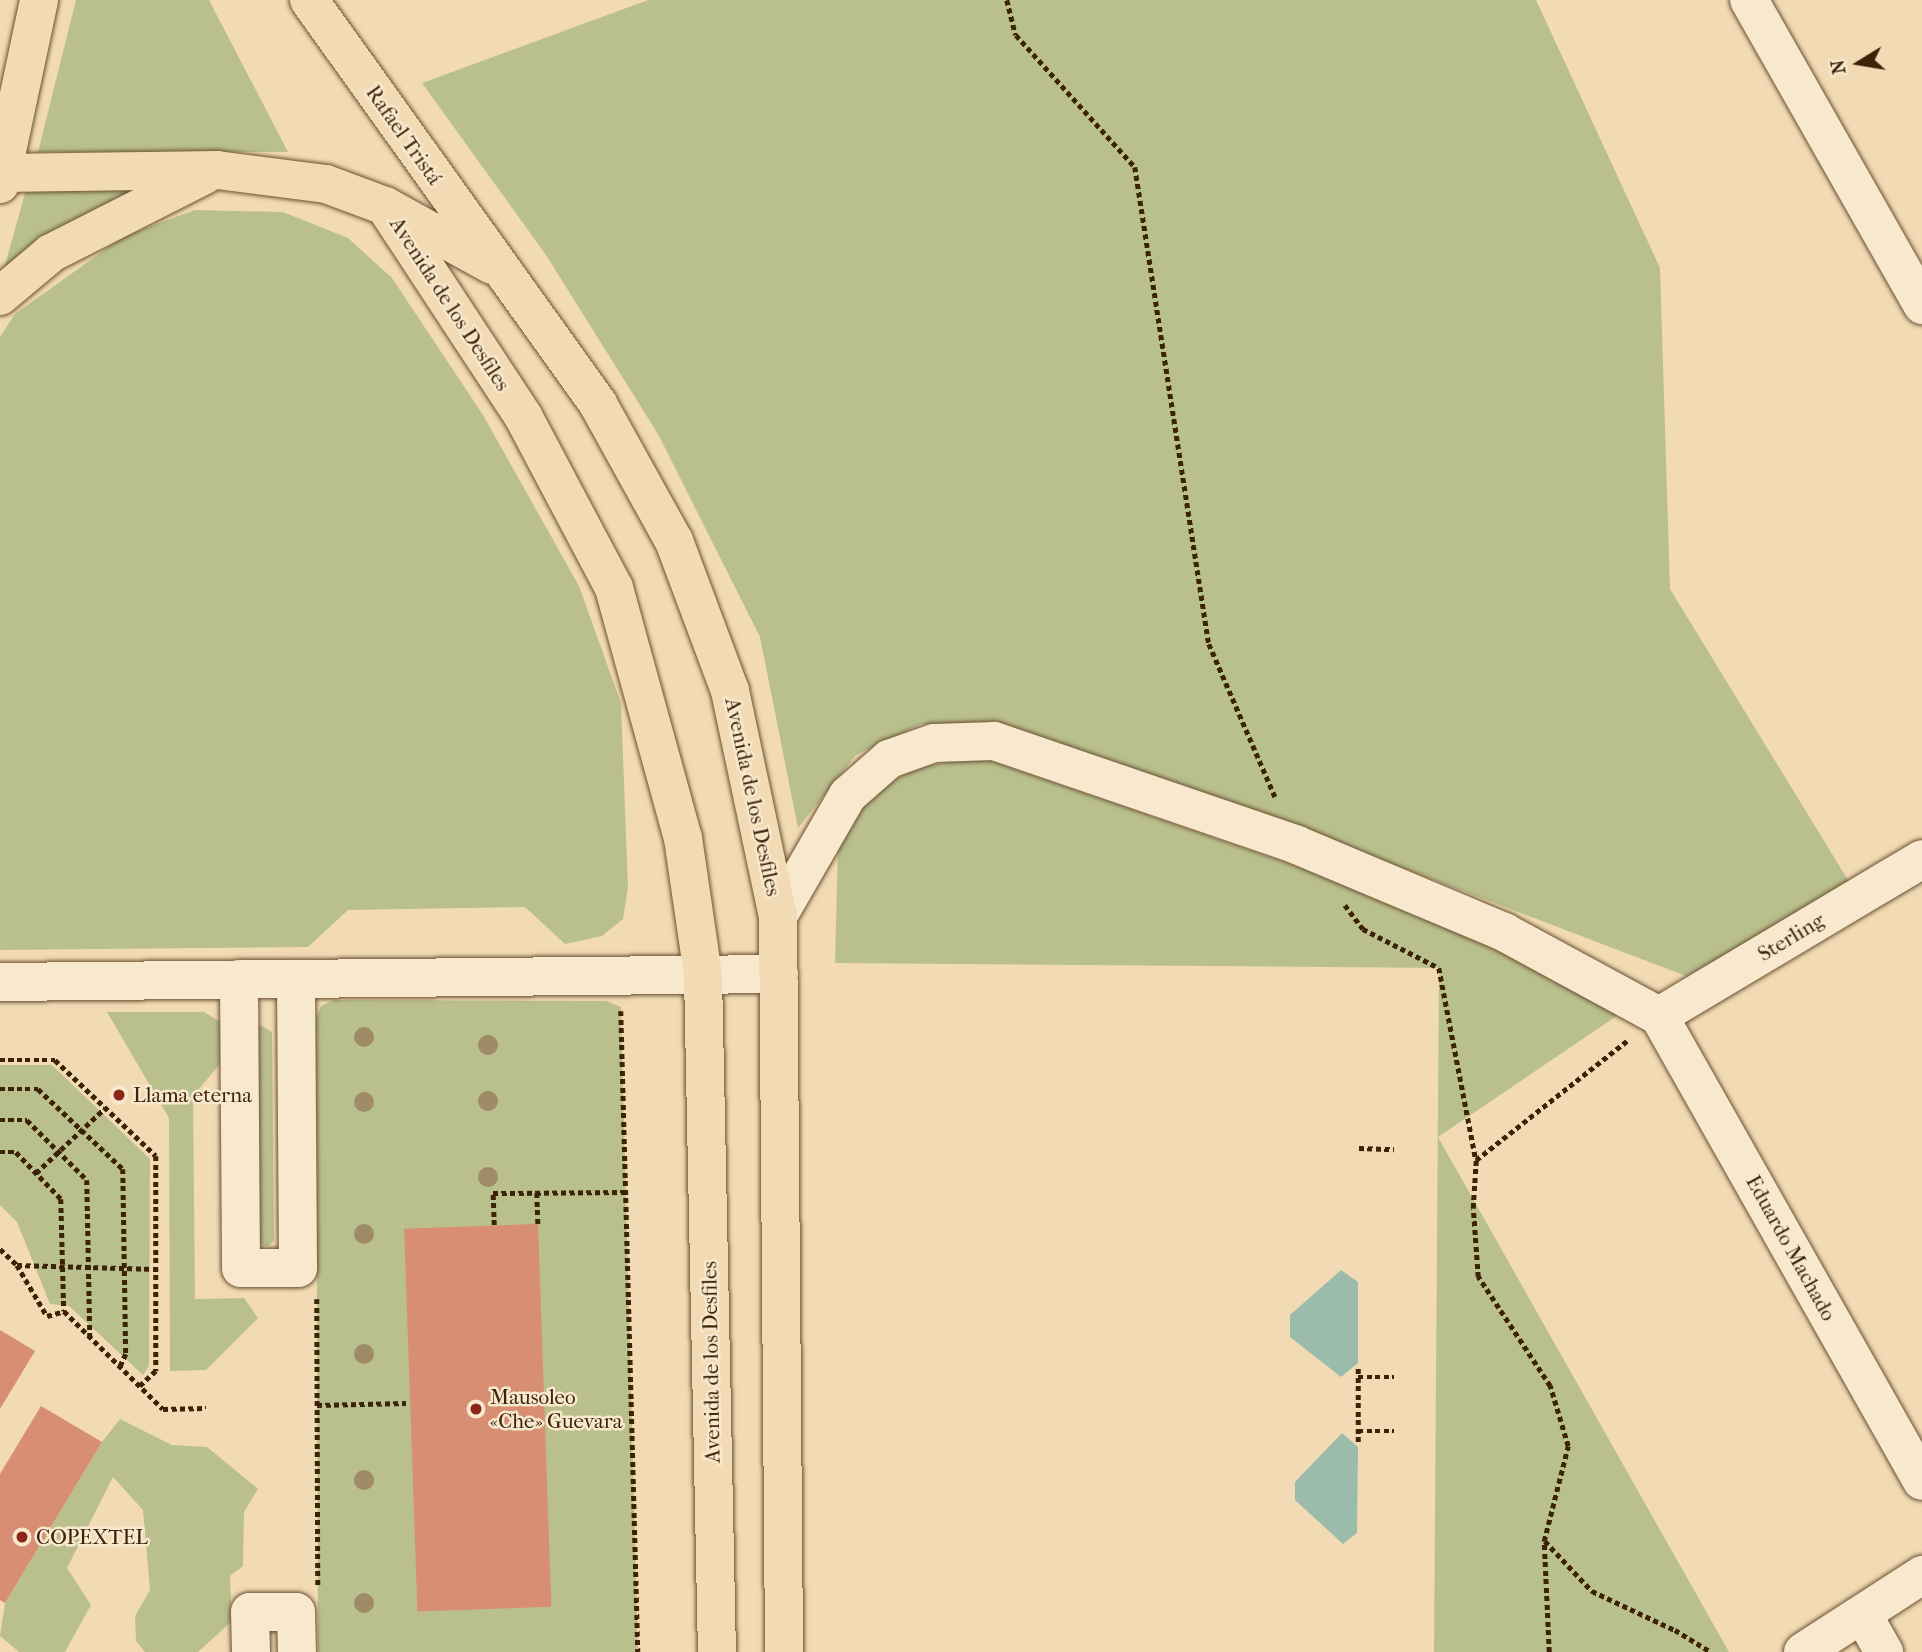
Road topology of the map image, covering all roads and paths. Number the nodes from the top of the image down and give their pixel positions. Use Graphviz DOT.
graph roads {
  1 [pos="39,0"];
  2 [pos="309,0"];
  3 [pos="1007,0"];
  4 [pos="1749,0"];
  5 [pos="217,170"];
  6 [pos="1,177"];
  7 [pos="385,206"];
  8 [pos="500,269"];
  9 [pos="0,296"];
  10 [pos="1922,305"];
  11 [pos="1297,845"];
  12 [pos="1922,859"];
  13 [pos="1338,898"];
  14 [pos="778,916"];
  15 [pos="779,974"];
  16 [pos="704,975"];
  17 [pos="239,979"];
  18 [pos="296,979"];
  19 [pos="0,982"];
  20 [pos="614,1004"];
  21 [pos="1659,1016"];
  22 [pos="0,1060"];
  23 [pos="0,1089"];
  24 [pos="105,1108"];
  25 [pos="0,1120"];
  26 [pos="81,1130"];
  27 [pos="1359,1148"];
  28 [pos="1394,1149"];
  29 [pos="0,1152"];
  30 [pos="58,1152"];
  31 [pos="1476,1160"];
  32 [pos="36,1173"];
  33 [pos="626,1192"];
  34 [pos="537,1193"];
  35 [pos="538,1224"];
  36 [pos="494,1225"];
  37 [pos="0,1249"];
  38 [pos="17,1265"];
  39 [pos="63,1266"];
  40 [pos="89,1268"];
  41 [pos="124,1268"];
  42 [pos="156,1269"];
  43 [pos="317,1290"];
  44 [pos="64,1311"];
  45 [pos="90,1337"];
  46 [pos="120,1367"];
  47 [pos="1358,1367"];
  48 [pos="1358,1377"];
  49 [pos="1394,1377"];
  50 [pos="140,1386"];
  51 [pos="406,1403"];
  52 [pos="317,1405"];
  53 [pos="206,1408"];
  54 [pos="1357,1431"];
  55 [pos="1394,1431"];
  56 [pos="1358,1442"];
  57 [pos="1922,1481"];
  58 [pos="1544,1541"];
  59 [pos="1922,1575"];
  60 [pos="318,1599"];
  61 [pos="1863,1615"];
  62 [pos="251,1652"];
  63 [pos="297,1652"];
  64 [pos="638,1652"];
  65 [pos="717,1652"];
  66 [pos="784,1652"];
  67 [pos="1549,1652"];
  68 [pos="1711,1652"];
  69 [pos="1803,1652"];
  70 [pos="1884,1652"];
  1 -- 6 [label="main road"];
  2 -- 8 [label="main road, Rafael Tristá"];
  3 -- 11 [label="path"];
  4 -- 10 [label="street"];
  5 -- 6 [label="main road"];
  5 -- 7 [label="main road"];
  5 -- 9 [label="main road"];
  7 -- 8 [label="main road, Avenida de los Desfiles"];
  7 -- 16 [label="main road, Avenida de los Desfiles"];
  8 -- 14 [label="main road, Avenida de los Desfiles"];
  11 -- 14 [label="street"];
  11 -- 21 [label="street"];
  12 -- 21 [label="street, Sterling"];
  13 -- 31 [label="path"];
  14 -- 15 [label="main road, Avenida de los Desfiles"];
  15 -- 16 [label="street"];
  15 -- 66 [label="main road, Avenida de los Desfiles"];
  16 -- 18 [label="street"];
  16 -- 65 [label="main road, Avenida de los Desfiles"];
  17 -- 18 [label="street"];
  17 -- 18 [label="street"];
  17 -- 19 [label="street"];
  20 -- 33 [label="path"];
  21 -- 31 [label="path"];
  21 -- 57 [label="street, Eduardo Machado"];
  22 -- 24 [label="path"];
  23 -- 26 [label="path"];
  24 -- 26 [label="path"];
  24 -- 42 [label="path"];
  25 -- 30 [label="path"];
  26 -- 30 [label="path"];
  26 -- 41 [label="path"];
  27 -- 28 [label="path"];
  29 -- 32 [label="path"];
  30 -- 32 [label="path"];
  30 -- 40 [label="path"];
  31 -- 58 [label="path"];
  32 -- 39 [label="path"];
  33 -- 34 [label="path"];
  33 -- 64 [label="path"];
  34 -- 35 [label="path"];
  34 -- 36 [label="path"];
  37 -- 38 [label="path"];
  38 -- 39 [label="path"];
  38 -- 44 [label="path"];
  39 -- 40 [label="path"];
  39 -- 44 [label="path"];
  40 -- 41 [label="path"];
  40 -- 45 [label="path"];
  41 -- 42 [label="path"];
  41 -- 46 [label="path"];
  42 -- 50 [label="path"];
  43 -- 52 [label="path"];
  44 -- 45 [label="path"];
  45 -- 46 [label="path"];
  46 -- 50 [label="path"];
  47 -- 48 [label="path"];
  48 -- 49 [label="path"];
  48 -- 54 [label="path"];
  50 -- 53 [label="path"];
  51 -- 52 [label="path"];
  52 -- 60 [label="path"];
  54 -- 55 [label="path"];
  54 -- 56 [label="path"];
  58 -- 67 [label="path"];
  58 -- 68 [label="path"];
  59 -- 61 [label="street"];
  61 -- 69 [label="street"];
  61 -- 70 [label="street"];
  62 -- 63 [label="street"];
}
